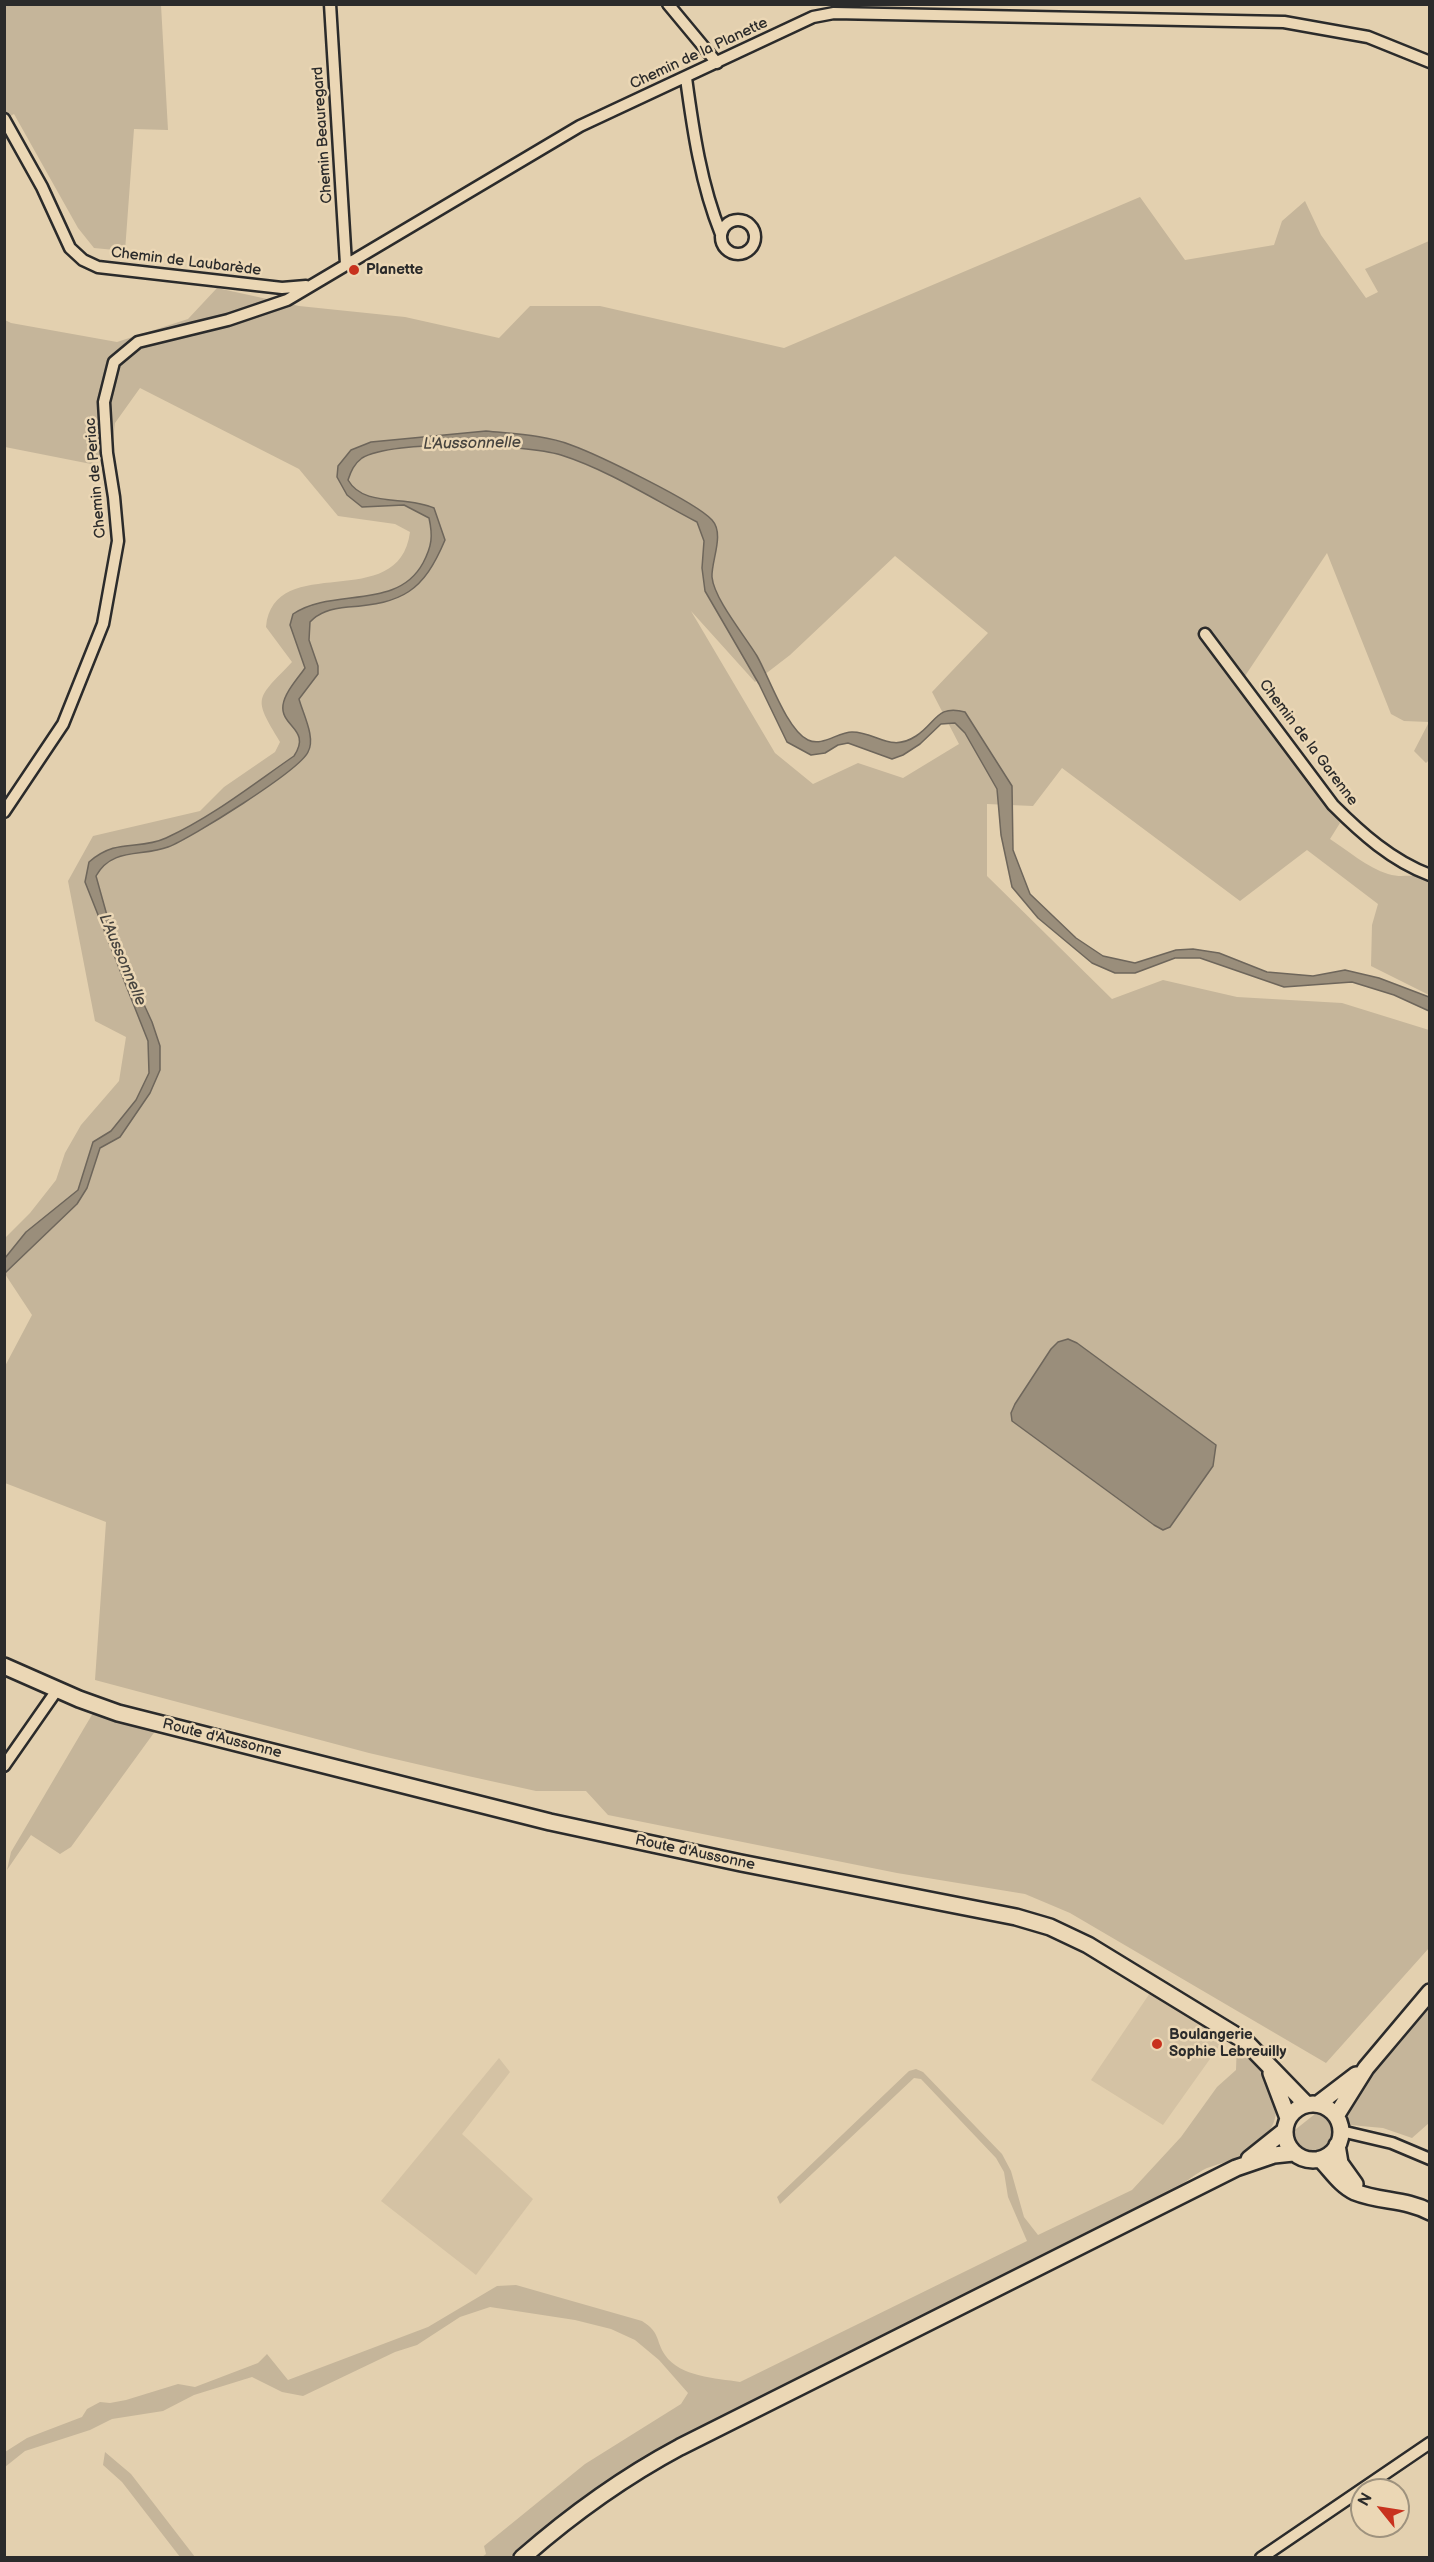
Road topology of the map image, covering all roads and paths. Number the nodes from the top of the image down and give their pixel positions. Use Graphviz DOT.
graph roads {
  1 [pos="330,4"];
  2 [pos="668,4"];
  3 [pos="833,9"];
  4 [pos="1430,62"];
  5 [pos="717,63"];
  6 [pos="686,78"];
  7 [pos="4,119"];
  8 [pos="721,234"];
  9 [pos="346,264"];
  10 [pos="307,286"];
  11 [pos="1206,634"];
  12 [pos="4,812"];
  13 [pos="1430,875"];
  14 [pos="4,1666"];
  15 [pos="57,1690"];
  16 [pos="4,1766"];
  17 [pos="1430,1992"];
  18 [pos="1265,2059"];
  19 [pos="1366,2068"];
  20 [pos="1312,2104"];
  21 [pos="1336,2116"];
  22 [pos="1286,2125"];
  23 [pos="1339,2138"];
  24 [pos="1293,2153"];
  25 [pos="1320,2159"];
  26 [pos="1430,2159"];
  27 [pos="1236,2168"];
  28 [pos="1369,2196"];
  29 [pos="1430,2212"];
  30 [pos="1430,2443"];
  31 [pos="522,2558"];
  32 [pos="1261,2558"];
  1 -- 9 [label="street, Chemin Beauregard"];
  2 -- 5 [label="street"];
  3 -- 4 [label="street, Chemin de la Planette"];
  3 -- 5 [label="street, Chemin de la Planette"];
  5 -- 6 [label="street, Chemin de la Planette"];
  6 -- 8 [label="street"];
  6 -- 9 [label="street, Chemin de la Planette"];
  7 -- 10 [label="street, Chemin de Laubarède"];
  9 -- 10 [label="street, Chemin de la Planette"];
  10 -- 12 [label="street, Chemin de Periac"];
  11 -- 13 [label="street, Chemin de la Garenne"];
  14 -- 15 [label="main road, Route d'Aussonne"];
  15 -- 16 [label="street"];
  15 -- 18 [label="main road, Route d'Aussonne"];
  17 -- 19 [label="main road"];
  18 -- 20 [label="main road, Route d'Aussonne"];
  18 -- 22 [label="main road, Route d'Aussonne"];
  19 -- 20 [label="main road"];
  19 -- 21 [label="main road"];
  20 -- 21 [label="main road"];
  20 -- 22 [label="main road"];
  21 -- 23 [label="main road"];
  22 -- 24 [label="main road"];
  22 -- 27 [label="main road"];
  23 -- 25 [label="main road"];
  23 -- 26 [label="street"];
  23 -- 28 [label="main road"];
  24 -- 25 [label="main road"];
  24 -- 27 [label="main road"];
  25 -- 28 [label="main road"];
  27 -- 31 [label="main road"];
  28 -- 29 [label="main road"];
  30 -- 32 [label="street"];
}
